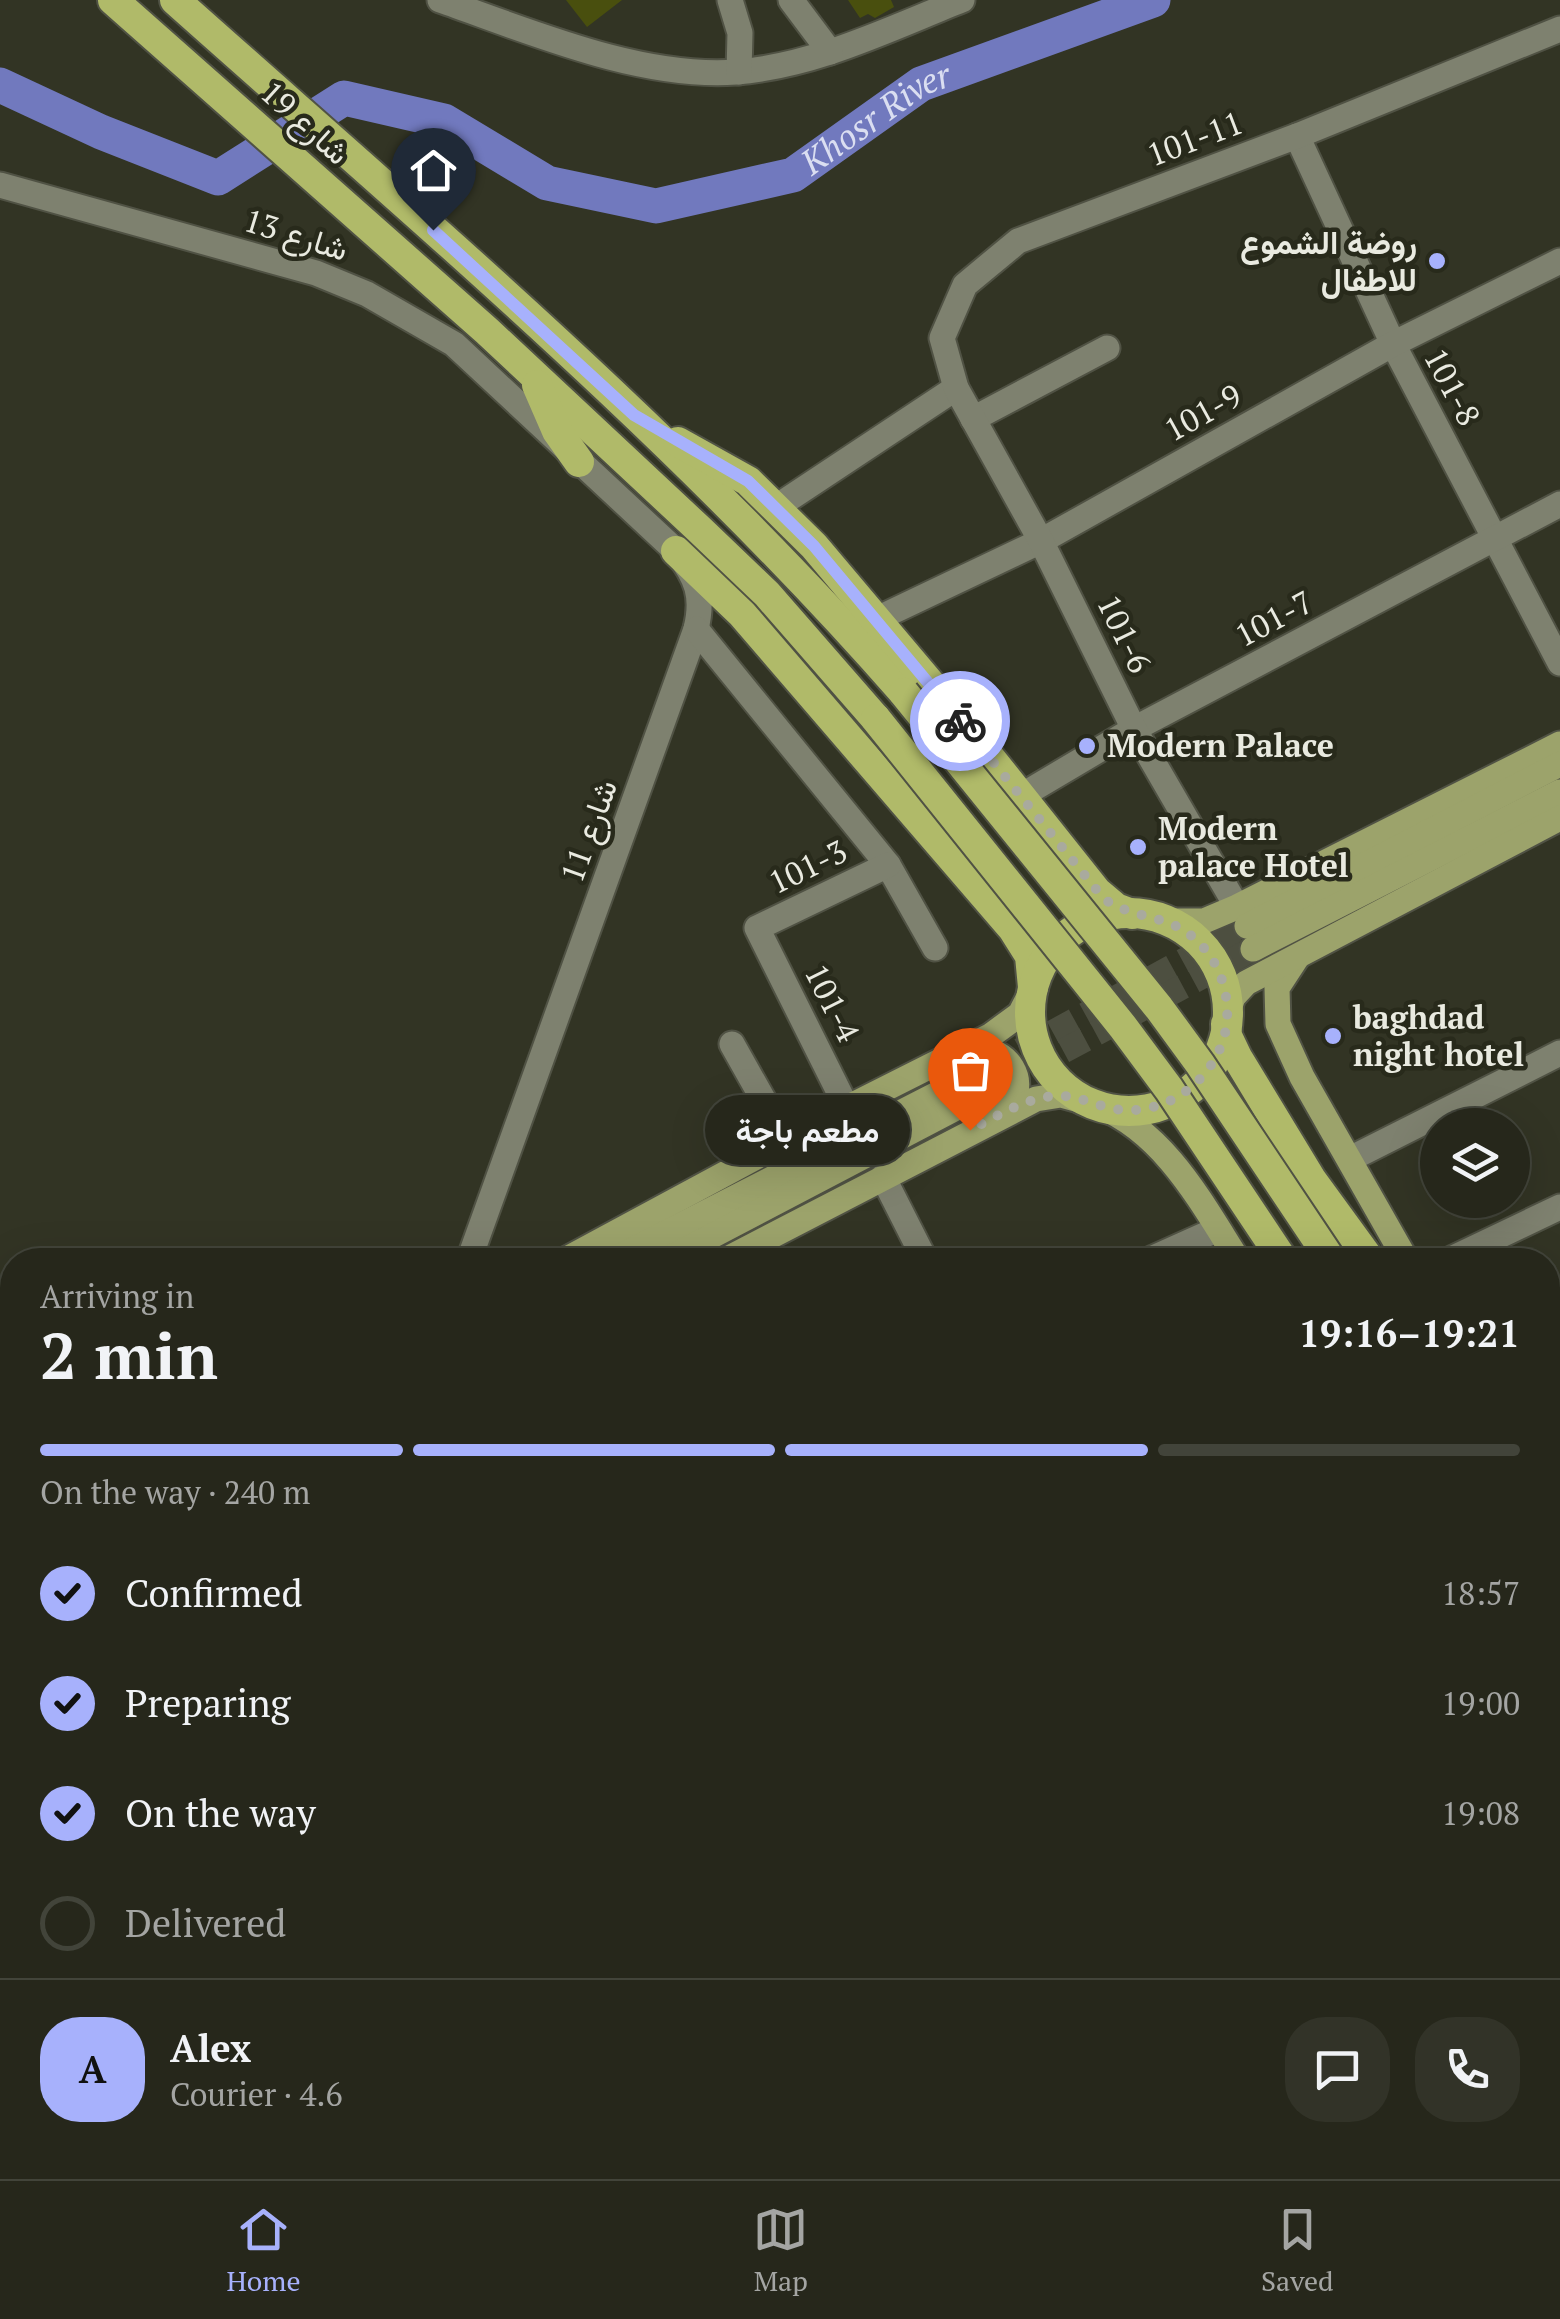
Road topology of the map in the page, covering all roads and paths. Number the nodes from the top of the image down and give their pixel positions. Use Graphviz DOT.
graph roads {
  1 [pos="113,0"];
  2 [pos="175,0"];
  3 [pos="440,0"];
  4 [pos="730,0"];
  5 [pos="791,0"];
  6 [pos="962,0"];
  7 [pos="1560,29"];
  8 [pos="830,52"];
  9 [pos="739,72"];
  10 [pos="1297,136"];
  11 [pos="0,185"];
  12 [pos="1560,260"];
  13 [pos="1393,344"];
  14 [pos="1106,348"];
  15 [pos="521,362"];
  16 [pos="956,388"];
  17 [pos="634,415"];
  18 [pos="972,419"];
  19 [pos="579,462"];
  20 [pos="1560,504"];
  21 [pos="775,508"];
  22 [pos="1496,538"];
  23 [pos="1041,540"];
  24 [pos="676,552"];
  25 [pos="877,619"];
  26 [pos="696,629"];
  27 [pos="1560,664"];
  28 [pos="1134,729"];
  29 [pos="1560,744"];
  30 [pos="1560,764"];
  31 [pos="1560,792"];
  32 [pos="1020,796"];
  33 [pos="1560,818"];
  34 [pos="888,865"];
  35 [pos="1268,892"];
  36 [pos="1132,914"];
  37 [pos="1165,920"];
  38 [pos="756,928"];
  39 [pos="1246,928"];
  40 [pos="935,948"];
  41 [pos="1300,953"];
  42 [pos="1032,989"];
  43 [pos="1227,1018"];
  44 [pos="732,1044"];
  45 [pos="959,1052"];
  46 [pos="1560,1052"];
  47 [pos="1095,1104"];
  48 [pos="848,1108"];
  49 [pos="1000,1115"];
  50 [pos="786,1140"];
  51 [pos="1350,1159"];
  52 [pos="882,1177"];
  53 [pos="1560,1207"];
  54 [pos="1218,1229"];
  55 [pos="473,1248"];
  56 [pos="587,1248"];
  57 [pos="638,1248"];
  58 [pos="687,1248"];
  59 [pos="748,1248"];
  60 [pos="919,1248"];
  61 [pos="1176,1248"];
  62 [pos="1230,1248"];
  63 [pos="1275,1248"];
  64 [pos="1323,1248"];
  65 [pos="1361,1248"];
  66 [pos="1399,1248"];
  67 [pos="1475,1248"];
  1 -- 15 [label="highway, شارع 19"];
  2 -- 17 [label="highway, شارع 19"];
  3 -- 9 [label="street"];
  4 -- 9 [label="street"];
  5 -- 8 [label="street"];
  6 -- 8 [label="street"];
  7 -- 10 [label="street, 101-11"];
  8 -- 9 [label="street"];
  10 -- 13 [label="street, 101-8"];
  10 -- 16 [label="street, 101-11"];
  11 -- 19 [label="street, شارع 13"];
  12 -- 13 [label="street, 101-9"];
  13 -- 22 [label="street, 101-8"];
  13 -- 23 [label="street, 101-9"];
  14 -- 18 [label="street"];
  15 -- 19 [label="highway"];
  15 -- 63 [label="highway, شارع 19, bridge"];
  16 -- 18 [label="street, 101-6"];
  16 -- 21 [label="street"];
  17 -- 21 [label="highway"];
  17 -- 64 [label="highway, شارع 19, bridge"];
  18 -- 23 [label="street, 101-6"];
  19 -- 24 [label="street, شارع 11"];
  20 -- 22 [label="street, 101-7"];
  21 -- 25 [label="highway"];
  22 -- 27 [label="street, 101-8"];
  22 -- 28 [label="street, 101-7"];
  23 -- 25 [label="street, 101-9"];
  23 -- 28 [label="street, 101-6"];
  24 -- 26 [label="street, شارع 11"];
  24 -- 42 [label="highway"];
  25 -- 32 [label="highway"];
  26 -- 34 [label="street"];
  26 -- 55 [label="street, شارع 11"];
  28 -- 32 [label="street, 101-7"];
  28 -- 39 [label="street, 101-6"];
  29 -- 35 [label="main road"];
  30 -- 39 [label="main road"];
  31 -- 39 [label="main road"];
  32 -- 36 [label="highway"];
  33 -- 41 [label="main road"];
  34 -- 38 [label="street, 101-3"];
  34 -- 40 [label="street"];
  35 -- 39 [label="main road"];
  35 -- 41 [label="main road"];
  36 -- 37 [label="highway"];
  36 -- 42 [label="highway"];
  37 -- 39 [label="main road"];
  37 -- 43 [label="highway"];
  38 -- 48 [label="street, 101-4"];
  41 -- 43 [label="main road"];
  41 -- 51 [label="main road"];
  42 -- 45 [label="main road"];
  42 -- 47 [label="highway"];
  43 -- 47 [label="highway"];
  43 -- 65 [label="highway"];
  44 -- 50 [label="street"];
  45 -- 48 [label="main road"];
  45 -- 49 [label="main road"];
  46 -- 51 [label="street"];
  47 -- 49 [label="main road"];
  47 -- 54 [label="main road"];
  48 -- 50 [label="main road"];
  49 -- 52 [label="main road"];
  50 -- 56 [label="main road"];
  51 -- 66 [label="main road"];
  52 -- 59 [label="main road"];
  52 -- 60 [label="street"];
  53 -- 67 [label="street"];
  54 -- 61 [label="street"];
  54 -- 62 [label="main road"];
  57 -- 58 [label="main road"];
}
